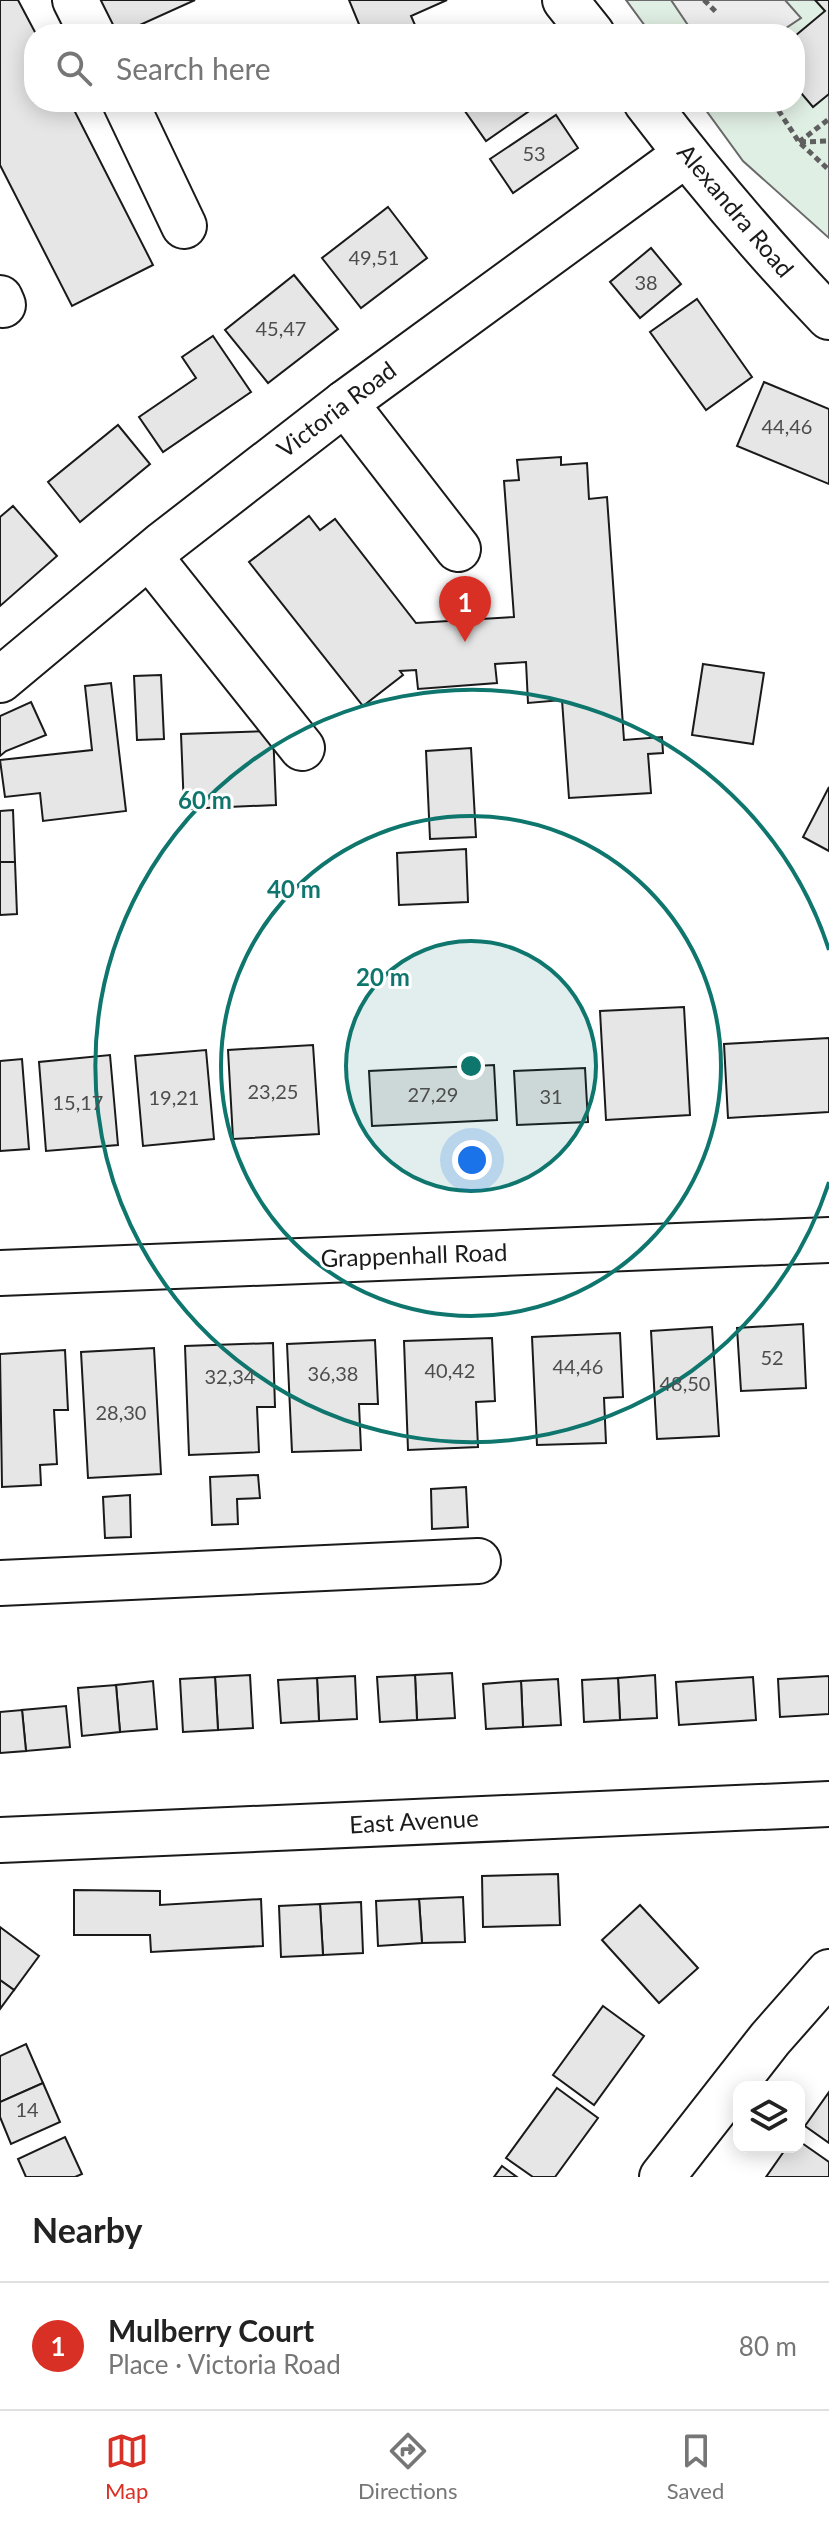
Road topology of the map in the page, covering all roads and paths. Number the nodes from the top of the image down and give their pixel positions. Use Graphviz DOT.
graph roads {
  1 [pos="75,0"];
  2 [pos="565,0"];
  3 [pos="704,0"];
  4 [pos="717,13"];
  5 [pos="87,24"];
  6 [pos="584,24"];
  7 [pos="130,112"];
  8 [pos="654,112"];
  9 [pos="780,112"];
  10 [pos="829,119"];
  11 [pos="829,141"];
  12 [pos="799,142"];
  13 [pos="686,154"];
  14 [pos="829,170"];
  15 [pos="184,226"];
  16 [pos="829,317"];
  17 [pos="345,403"];
  18 [pos="458,549"];
  19 [pos="149,556"];
  20 [pos="0,680"];
  21 [pos="302,748"];
  22 [pos="829,1240"];
  23 [pos="0,1273"];
  24 [pos="478,1561"];
  25 [pos="0,1583"];
  26 [pos="829,1804"];
  27 [pos="0,1840"];
  28 [pos="829,1972"];
  29 [pos="662,2177"];
  1 -- 5 [label="street"];
  2 -- 6 [label="street"];
  3 -- 4 [label="path"];
  7 -- 15 [label="street"];
  8 -- 13 [label="street, Alexandra Road"];
  9 -- 12 [label="path"];
  10 -- 12 [label="path"];
  11 -- 12 [label="path"];
  12 -- 14 [label="path"];
  13 -- 16 [label="street, Alexandra Road"];
  13 -- 17 [label="street, Victoria Road"];
  17 -- 18 [label="street"];
  17 -- 19 [label="street, Victoria Road"];
  19 -- 20 [label="street, Victoria Road"];
  19 -- 21 [label="street"];
  22 -- 23 [label="street, Grappenhall Road"];
  24 -- 25 [label="street"];
  26 -- 27 [label="street, East Avenue"];
  28 -- 29 [label="street"];
}
